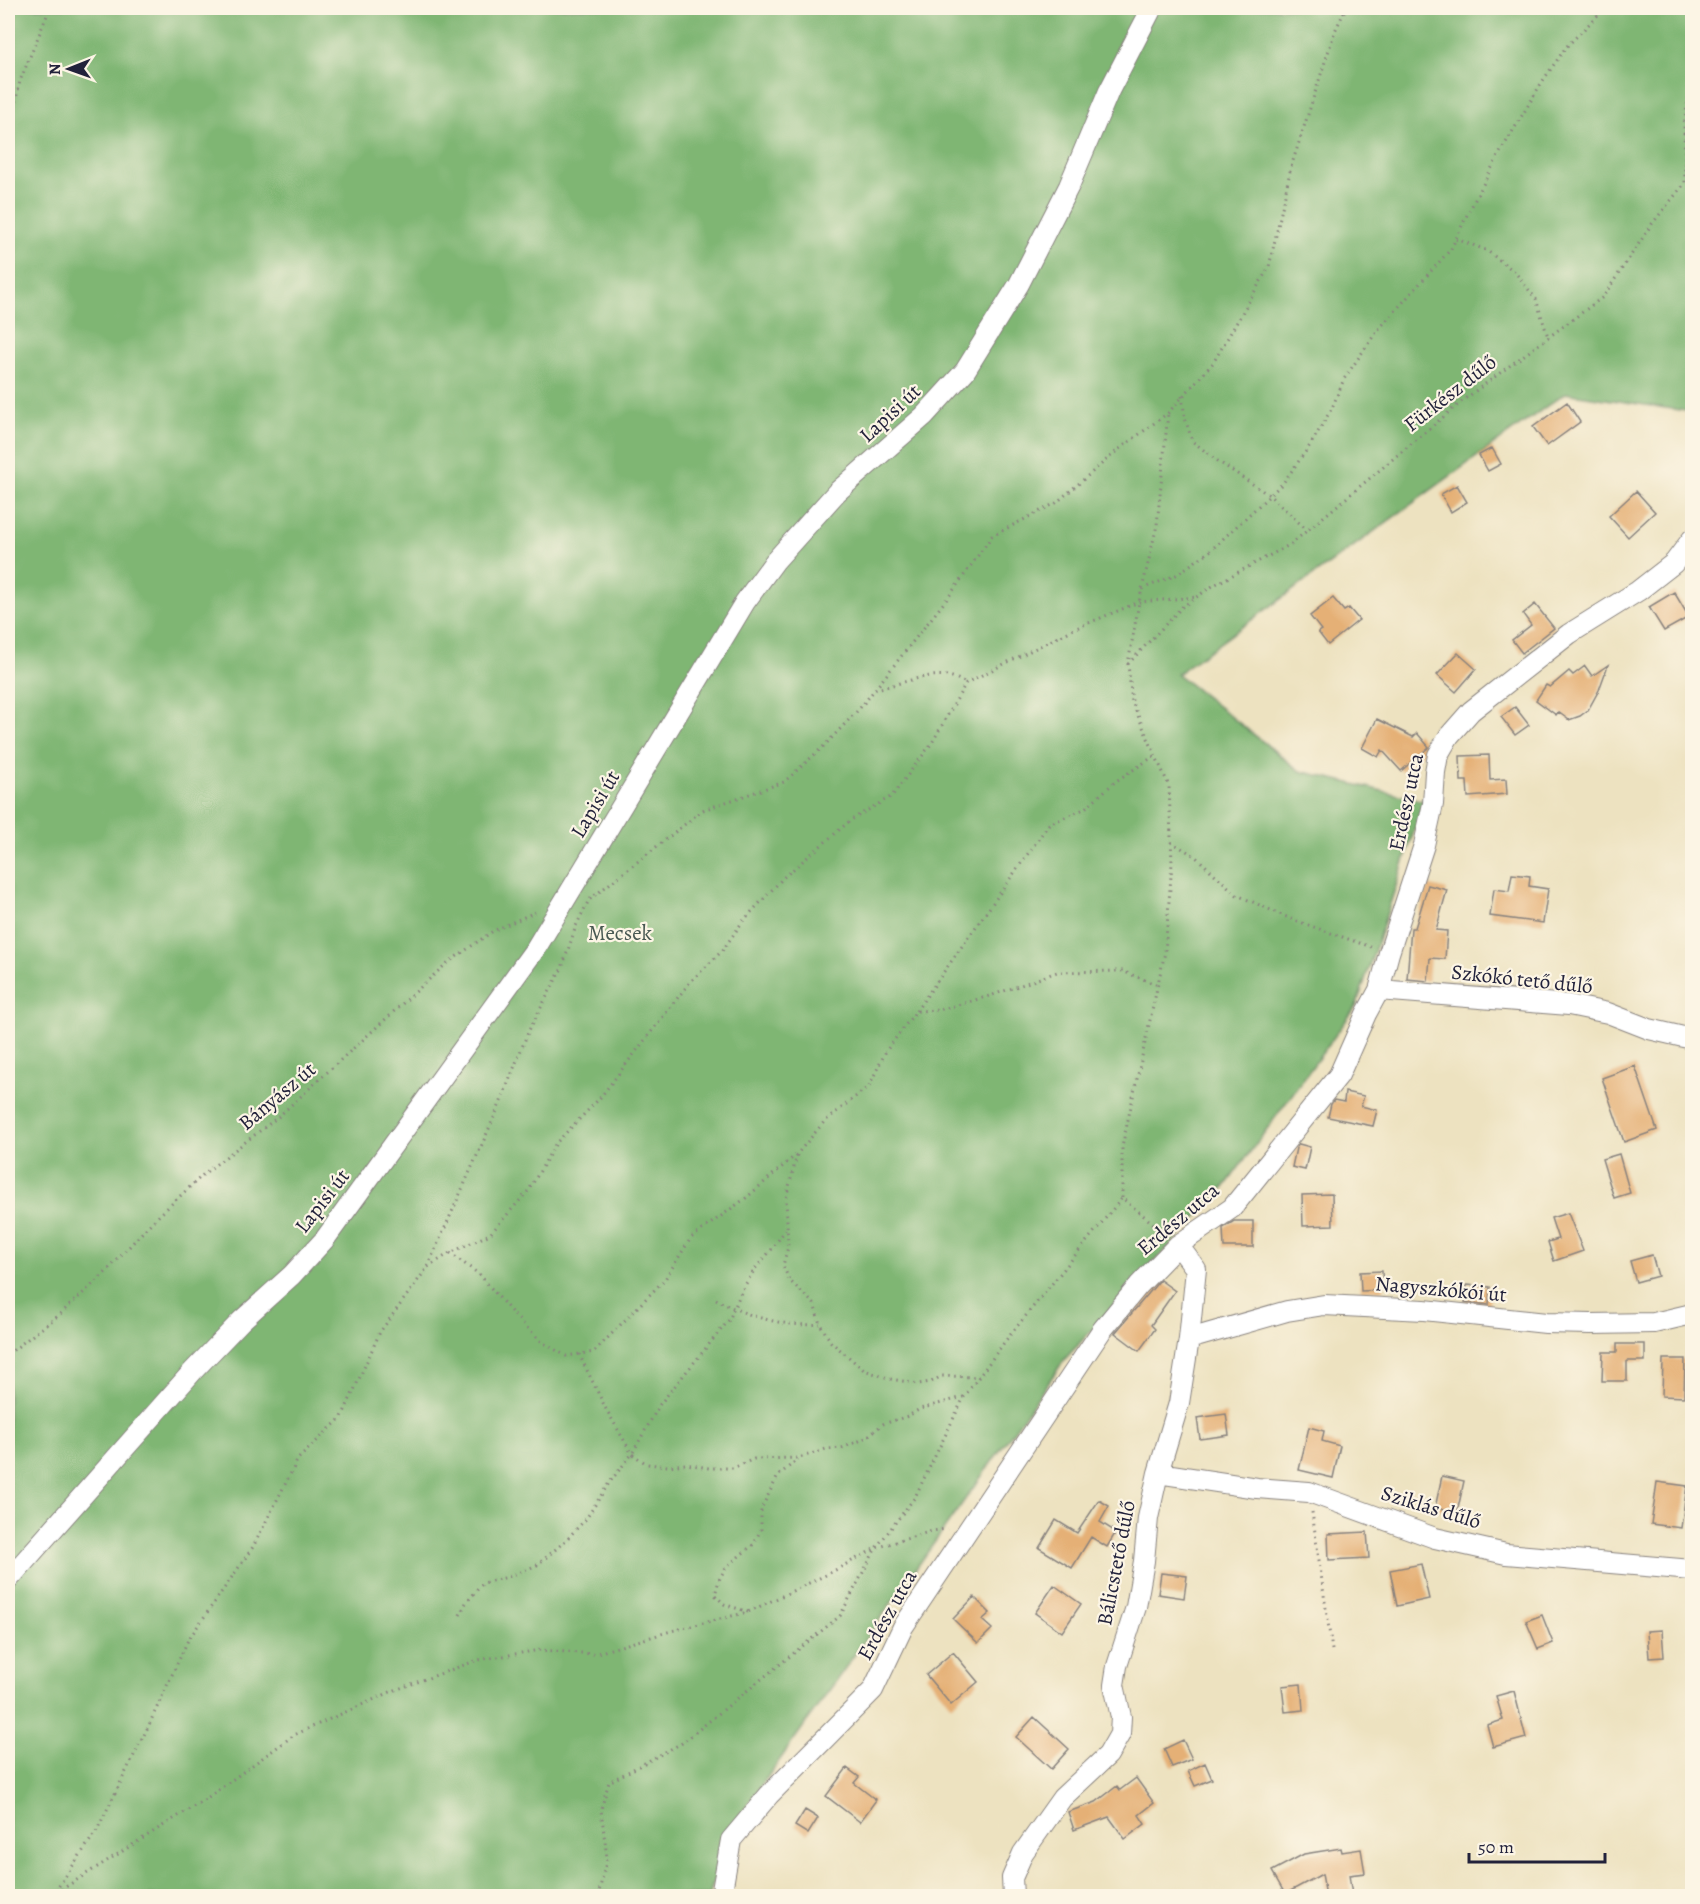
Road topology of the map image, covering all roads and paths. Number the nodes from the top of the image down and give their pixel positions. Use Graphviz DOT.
graph roads {
  1 [pos="50,8"];
  2 [pos="1152,8"];
  3 [pos="1346,8"];
  4 [pos="1605,8"];
  5 [pos="1692,81"];
  6 [pos="8,137"];
  7 [pos="1456,239"];
  8 [pos="1548,337"];
  9 [pos="1182,396"];
  10 [pos="1167,413"];
  11 [pos="1269,495"];
  12 [pos="1307,530"];
  13 [pos="1692,539"];
  14 [pos="1142,589"];
  15 [pos="1197,597"];
  16 [pos="1138,602"];
  17 [pos="1128,664"];
  18 [pos="966,683"];
  19 [pos="875,689"];
  20 [pos="1156,755"];
  21 [pos="1171,842"];
  22 [pos="589,900"];
  23 [pos="564,903"];
  24 [pos="1389,954"];
  25 [pos="1158,986"];
  26 [pos="1379,990"];
  27 [pos="916,1011"];
  28 [pos="1692,1039"];
  29 [pos="797,1154"];
  30 [pos="1122,1198"];
  31 [pos="788,1226"];
  32 [pos="1178,1245"];
  33 [pos="450,1253"];
  34 [pos="428,1268"];
  35 [pos="716,1299"];
  36 [pos="733,1310"];
  37 [pos="1692,1314"];
  38 [pos="820,1324"];
  39 [pos="1189,1339"];
  40 [pos="8,1354"];
  41 [pos="579,1354"];
  42 [pos="979,1377"];
  43 [pos="964,1397"];
  44 [pos="632,1454"];
  45 [pos="799,1458"];
  46 [pos="1158,1473"];
  47 [pos="1309,1492"];
  48 [pos="969,1526"];
  49 [pos="876,1548"];
  50 [pos="1692,1570"];
  51 [pos="8,1580"];
  52 [pos="748,1612"];
  53 [pos="460,1615"];
  54 [pos="1332,1650"];
  55 [pos="53,1895"];
  56 [pos="598,1896"];
  57 [pos="721,1896"];
  58 [pos="1013,1896"];
  1 -- 6 [label="path"];
  2 -- 23 [label="street, Lapisi út"];
  3 -- 9 [label="path"];
  4 -- 7 [label="path"];
  5 -- 8 [label="path, Fürkész dűlő"];
  7 -- 8 [label="path"];
  7 -- 11 [label="path"];
  8 -- 12 [label="path, Fürkész dűlő"];
  9 -- 10 [label="path"];
  9 -- 11 [label="path"];
  10 -- 14 [label="path"];
  10 -- 19 [label="path"];
  11 -- 12 [label="path"];
  11 -- 14 [label="path"];
  12 -- 15 [label="path, Fürkész dűlő"];
  13 -- 24 [label="street, Erdész utca"];
  14 -- 16 [label="path"];
  15 -- 16 [label="path"];
  15 -- 17 [label="path, Fürkész dűlő"];
  16 -- 17 [label="path"];
  16 -- 18 [label="path"];
  17 -- 20 [label="path"];
  18 -- 19 [label="path"];
  18 -- 33 [label="path"];
  19 -- 22 [label="path"];
  20 -- 21 [label="path"];
  20 -- 27 [label="path"];
  21 -- 24 [label="path"];
  21 -- 25 [label="path"];
  22 -- 23 [label="path, Bányász út"];
  22 -- 34 [label="path"];
  23 -- 40 [label="path, Bányász út"];
  23 -- 51 [label="street, Lapisi út"];
  24 -- 26 [label="street, Erdész utca"];
  25 -- 27 [label="path"];
  25 -- 30 [label="path"];
  26 -- 28 [label="street, Szkókó tető dűlő"];
  26 -- 32 [label="street, Erdész utca"];
  27 -- 29 [label="path"];
  29 -- 31 [label="path"];
  29 -- 41 [label="path"];
  30 -- 32 [label="path"];
  30 -- 42 [label="path"];
  31 -- 36 [label="path"];
  31 -- 38 [label="path"];
  32 -- 39 [label="street, Bálicstető dűlő"];
  32 -- 48 [label="street, Erdész utca"];
  33 -- 34 [label="path"];
  33 -- 41 [label="path"];
  34 -- 55 [label="path"];
  35 -- 36 [label="path"];
  36 -- 38 [label="path"];
  36 -- 44 [label="path"];
  37 -- 39 [label="street, Nagyszkókói út"];
  38 -- 42 [label="path"];
  39 -- 46 [label="street, Bálicstető dűlő"];
  41 -- 44 [label="path"];
  42 -- 43 [label="path"];
  43 -- 45 [label="path"];
  43 -- 49 [label="path"];
  44 -- 45 [label="path"];
  44 -- 53 [label="path"];
  45 -- 52 [label="path"];
  46 -- 47 [label="street, Sziklás dűlő"];
  46 -- 58 [label="street, Bálicstető dűlő"];
  47 -- 50 [label="street, Sziklás dűlő"];
  47 -- 54 [label="path"];
  48 -- 49 [label="path"];
  48 -- 57 [label="street, Erdész utca"];
  49 -- 52 [label="path"];
  49 -- 56 [label="path"];
  52 -- 55 [label="path"];
}
